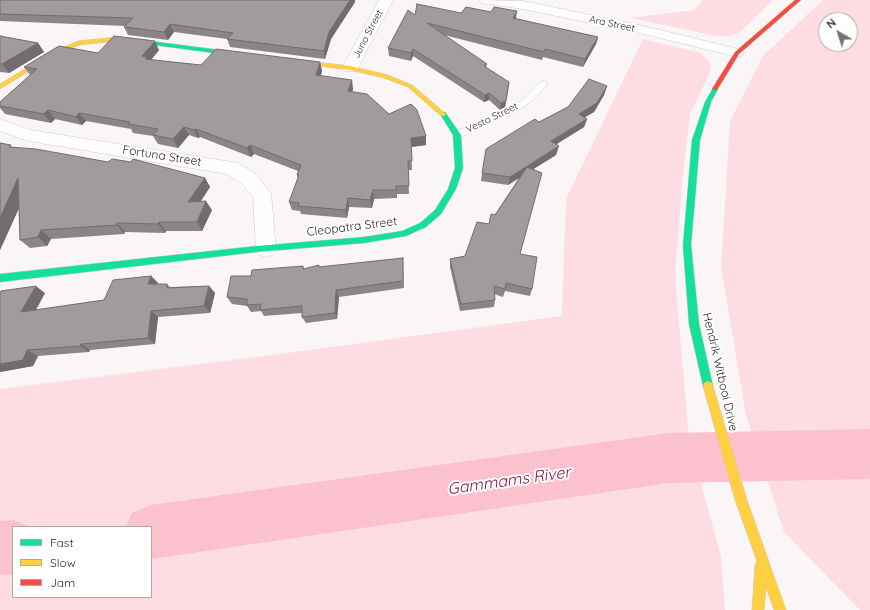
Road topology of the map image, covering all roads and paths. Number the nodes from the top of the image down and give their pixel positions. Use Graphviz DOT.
graph roads {
  1 [pos="386,0"];
  2 [pos="487,0"];
  3 [pos="798,0"];
  4 [pos="737,53"];
  5 [pos="257,57"];
  6 [pos="280,60"];
  7 [pos="350,68"];
  8 [pos="543,84"];
  9 [pos="0,86"];
  10 [pos="0,125"];
  11 [pos="457,135"];
  12 [pos="266,249"];
  13 [pos="0,278"];
  14 [pos="762,558"];
  15 [pos="771,585"];
  16 [pos="787,600"];
  17 [pos="758,610"];
  18 [pos="780,610"];
  1 -- 7 [label="street, Juno Street"];
  2 -- 4 [label="street, Ara Street"];
  3 -- 4 [label="street, Hendrik Witbooi Drive"];
  4 -- 14 [label="street, Hendrik Witbooi Drive"];
  5 -- 9 [label="street"];
  6 -- 7 [label="street"];
  7 -- 11 [label="street"];
  8 -- 11 [label="lane, Vesta Street"];
  10 -- 12 [label="street, Fortuna Street"];
  11 -- 12 [label="street, Cleopatra Street"];
  12 -- 13 [label="street, Cleopatra Street"];
  14 -- 15 [label="street, Hendrik Witbooi Drive"];
  14 -- 17 [label="street"];
  15 -- 16 [label="street"];
  15 -- 18 [label="street, Hendrik Witbooi Drive"];
}
